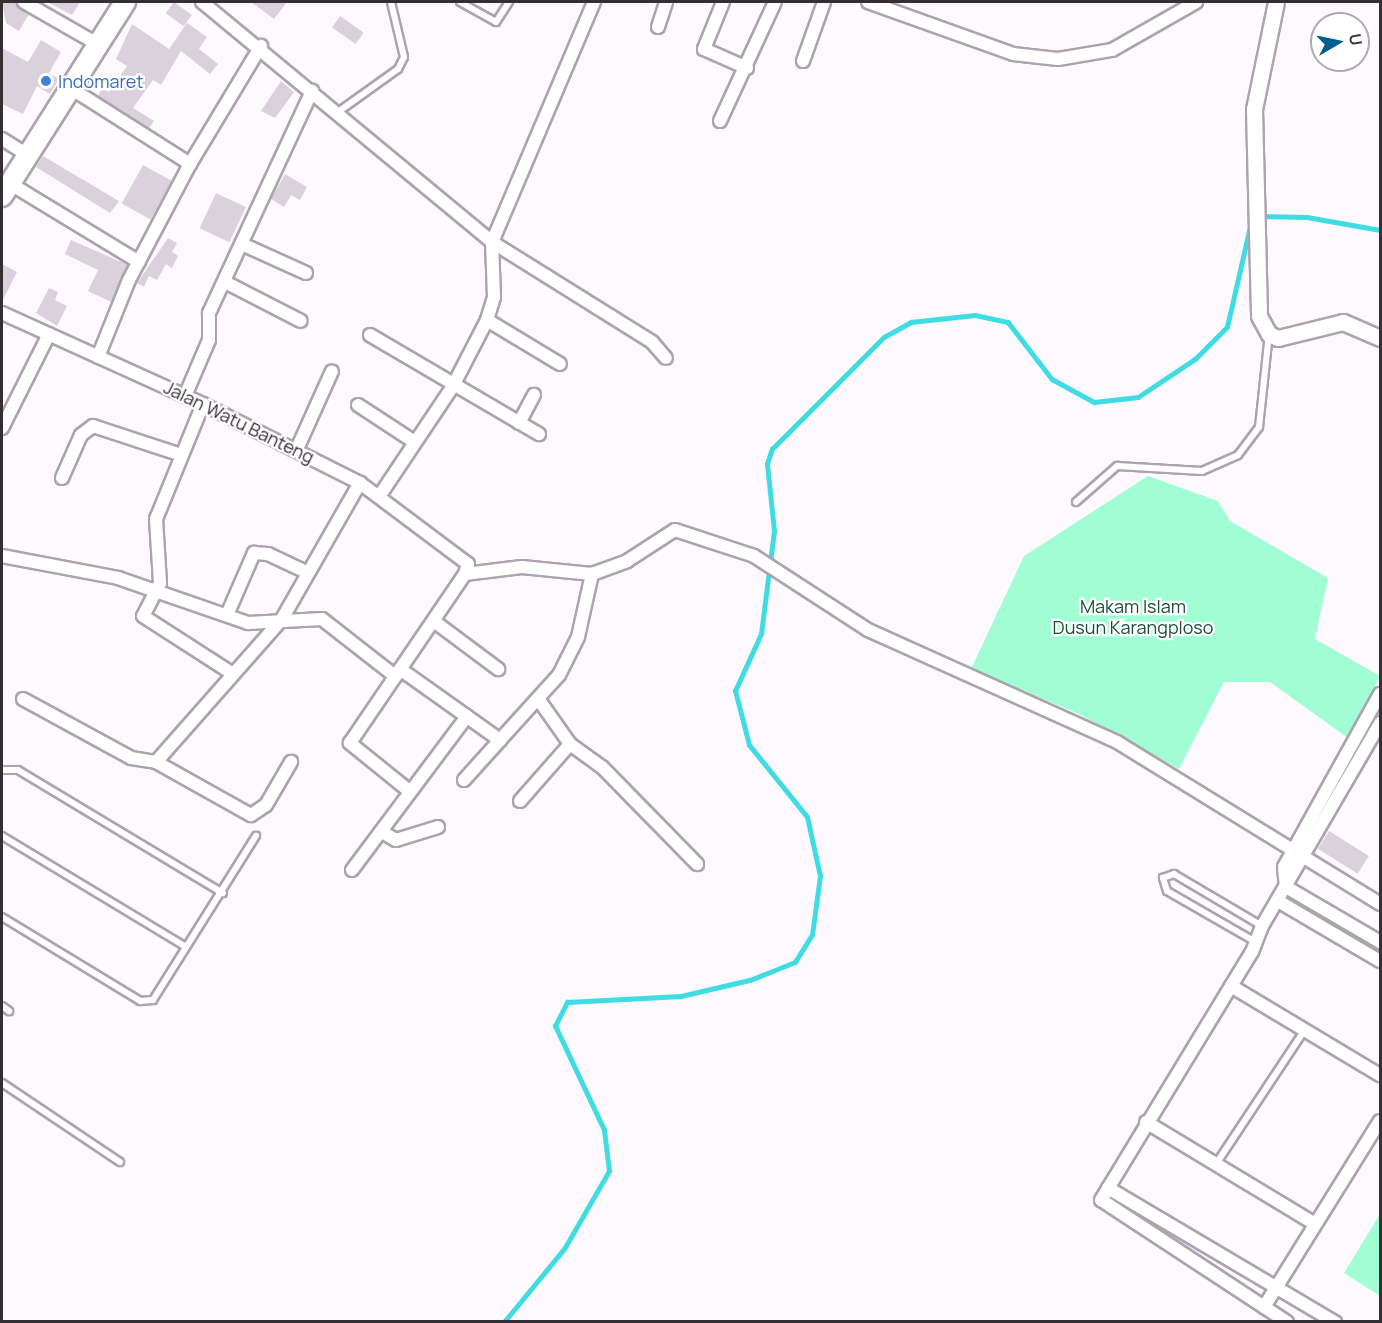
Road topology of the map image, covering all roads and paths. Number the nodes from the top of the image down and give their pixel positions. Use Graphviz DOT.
graph roads {
  1 [pos="24,2"];
  2 [pos="125,2"];
  3 [pos="202,2"];
  4 [pos="391,2"];
  5 [pos="460,2"];
  6 [pos="509,2"];
  7 [pos="594,2"];
  8 [pos="666,2"];
  9 [pos="723,2"];
  10 [pos="775,2"];
  11 [pos="824,2"];
  12 [pos="868,2"];
  13 [pos="1276,2"];
  14 [pos="1192,3"];
  15 [pos="658,27"];
  16 [pos="99,45"];
  17 [pos="261,46"];
  18 [pos="803,61"];
  19 [pos="747,68"];
  20 [pos="72,89"];
  21 [pos="312,91"];
  22 [pos="338,112"];
  23 [pos="720,121"];
  24 [pos="2,139"];
  25 [pos="28,156"];
  26 [pos="190,164"];
  27 [pos="5,190"];
  28 [pos="492,242"];
  29 [pos="244,245"];
  30 [pos="139,262"];
  31 [pos="306,273"];
  32 [pos="225,282"];
  33 [pos="2,313"];
  34 [pos="487,320"];
  35 [pos="301,321"];
  36 [pos="50,334"];
  37 [pos="1269,334"];
  38 [pos="370,335"];
  39 [pos="1379,336"];
  40 [pos="98,357"];
  41 [pos="666,358"];
  42 [pos="560,364"];
  43 [pos="332,371"];
  44 [pos="453,386"];
  45 [pos="534,395"];
  46 [pos="185,396"];
  47 [pos="203,404"];
  48 [pos="358,405"];
  49 [pos="519,423"];
  50 [pos="2,428"];
  51 [pos="538,434"];
  52 [pos="413,441"];
  53 [pos="297,448"];
  54 [pos="181,455"];
  55 [pos="62,478"];
  56 [pos="360,483"];
  57 [pos="380,495"];
  58 [pos="1076,502"];
  59 [pos="2,556"];
  60 [pos="465,565"];
  61 [pos="306,572"];
  62 [pos="592,574"];
  63 [pos="160,587"];
  64 [pos="228,612"];
  65 [pos="283,615"];
  66 [pos="435,622"];
  67 [pos="498,669"];
  68 [pos="230,672"];
  69 [pos="398,672"];
  70 [pos="1380,694"];
  71 [pos="23,699"];
  72 [pos="539,700"];
  73 [pos="467,716"];
  74 [pos="1380,723"];
  75 [pos="500,740"];
  76 [pos="570,744"];
  77 [pos="156,762"];
  78 [pos="291,762"];
  79 [pos="2,770"];
  80 [pos="464,780"];
  81 [pos="408,790"];
  82 [pos="520,801"];
  83 [pos="438,827"];
  84 [pos="382,832"];
  85 [pos="2,836"];
  86 [pos="256,836"];
  87 [pos="1292,854"];
  88 [pos="1303,862"];
  89 [pos="697,864"];
  90 [pos="352,870"];
  91 [pos="1286,887"];
  92 [pos="224,893"];
  93 [pos="1278,901"];
  94 [pos="1380,904"];
  95 [pos="2,917"];
  96 [pos="1262,926"];
  97 [pos="1254,941"];
  98 [pos="1380,942"];
  99 [pos="186,947"];
  100 [pos="1380,961"];
  101 [pos="1231,986"];
  102 [pos="2,1006"];
  103 [pos="9,1011"];
  104 [pos="1304,1031"];
  105 [pos="1380,1075"];
  106 [pos="2,1083"];
  107 [pos="1380,1121"];
  108 [pos="1146,1122"];
  109 [pos="120,1162"];
  110 [pos="1216,1164"];
  111 [pos="1108,1188"];
  112 [pos="1315,1224"];
  113 [pos="1278,1288"];
  114 [pos="1264,1307"];
  115 [pos="1287,1322"];
  116 [pos="1335,1322"];
  1 -- 16 [label="street"];
  2 -- 16 [label="main road"];
  3 -- 17 [label="street"];
  4 -- 22 [label="lane"];
  5 -- 6 [label="lane"];
  7 -- 28 [label="street"];
  8 -- 15 [label="street"];
  9 -- 19 [label="street"];
  10 -- 19 [label="street"];
  11 -- 18 [label="street"];
  12 -- 14 [label="street"];
  13 -- 37 [label="street"];
  16 -- 20 [label="main road"];
  17 -- 21 [label="street"];
  17 -- 26 [label="street"];
  19 -- 23 [label="street"];
  20 -- 25 [label="main road"];
  20 -- 26 [label="street"];
  21 -- 22 [label="street"];
  21 -- 29 [label="street"];
  22 -- 28 [label="street"];
  24 -- 25 [label="street"];
  25 -- 27 [label="main road"];
  26 -- 30 [label="street"];
  27 -- 30 [label="street"];
  28 -- 34 [label="street"];
  28 -- 41 [label="street"];
  29 -- 31 [label="street"];
  29 -- 32 [label="street"];
  30 -- 40 [label="street"];
  32 -- 35 [label="street"];
  32 -- 46 [label="street"];
  33 -- 36 [label="street, Jalan Watu Banteng"];
  34 -- 42 [label="street"];
  34 -- 44 [label="street"];
  36 -- 40 [label="street, Jalan Watu Banteng"];
  36 -- 50 [label="street"];
  37 -- 39 [label="street"];
  37 -- 58 [label="lane"];
  38 -- 44 [label="street"];
  40 -- 46 [label="street, Jalan Watu Banteng"];
  43 -- 53 [label="street"];
  44 -- 49 [label="street"];
  44 -- 52 [label="street"];
  45 -- 49 [label="street"];
  46 -- 47 [label="street, Jalan Watu Banteng"];
  47 -- 53 [label="street, Jalan Watu Banteng"];
  47 -- 54 [label="street"];
  48 -- 52 [label="street"];
  49 -- 51 [label="street"];
  52 -- 57 [label="street"];
  53 -- 56 [label="street, Jalan Watu Banteng"];
  54 -- 55 [label="street"];
  54 -- 63 [label="street"];
  56 -- 57 [label="street, Jalan Watu Banteng"];
  56 -- 61 [label="street"];
  57 -- 60 [label="street, Jalan Watu Banteng"];
  59 -- 63 [label="street"];
  60 -- 62 [label="street"];
  60 -- 66 [label="street"];
  61 -- 64 [label="street"];
  61 -- 65 [label="street"];
  62 -- 72 [label="street"];
  62 -- 87 [label="street"];
  63 -- 64 [label="street"];
  63 -- 68 [label="street"];
  64 -- 65 [label="street"];
  65 -- 68 [label="street"];
  65 -- 69 [label="street"];
  66 -- 67 [label="street"];
  66 -- 69 [label="street"];
  68 -- 77 [label="street"];
  69 -- 73 [label="street"];
  69 -- 81 [label="street"];
  70 -- 87 [label="street"];
  71 -- 77 [label="street"];
  72 -- 75 [label="street"];
  72 -- 76 [label="street"];
  73 -- 75 [label="street"];
  73 -- 81 [label="street"];
  74 -- 88 [label="street"];
  75 -- 80 [label="street"];
  76 -- 82 [label="street"];
  76 -- 89 [label="street"];
  77 -- 78 [label="street"];
  79 -- 92 [label="lane"];
  81 -- 84 [label="street"];
  83 -- 84 [label="street"];
  84 -- 90 [label="street"];
  85 -- 99 [label="lane"];
  86 -- 92 [label="lane"];
  87 -- 88 [label="street"];
  87 -- 91 [label="street"];
  88 -- 91 [label="street"];
  88 -- 94 [label="street"];
  91 -- 93 [label="street"];
  91 -- 98 [label="street"];
  92 -- 99 [label="lane"];
  93 -- 96 [label="street"];
  93 -- 100 [label="street"];
  95 -- 99 [label="lane"];
  96 -- 97 [label="street"];
  96 -- 97 [label="lane"];
  97 -- 101 [label="street"];
  101 -- 104 [label="street"];
  101 -- 108 [label="street"];
  102 -- 103 [label="lane"];
  104 -- 105 [label="street"];
  104 -- 110 [label="lane"];
  106 -- 109 [label="lane"];
  107 -- 112 [label="street"];
  108 -- 110 [label="street"];
  108 -- 111 [label="street"];
  110 -- 112 [label="street"];
  111 -- 113 [label="street"];
  111 -- 114 [label="street"];
  112 -- 113 [label="street"];
  113 -- 114 [label="street"];
  113 -- 116 [label="street"];
  114 -- 115 [label="street"];
}
